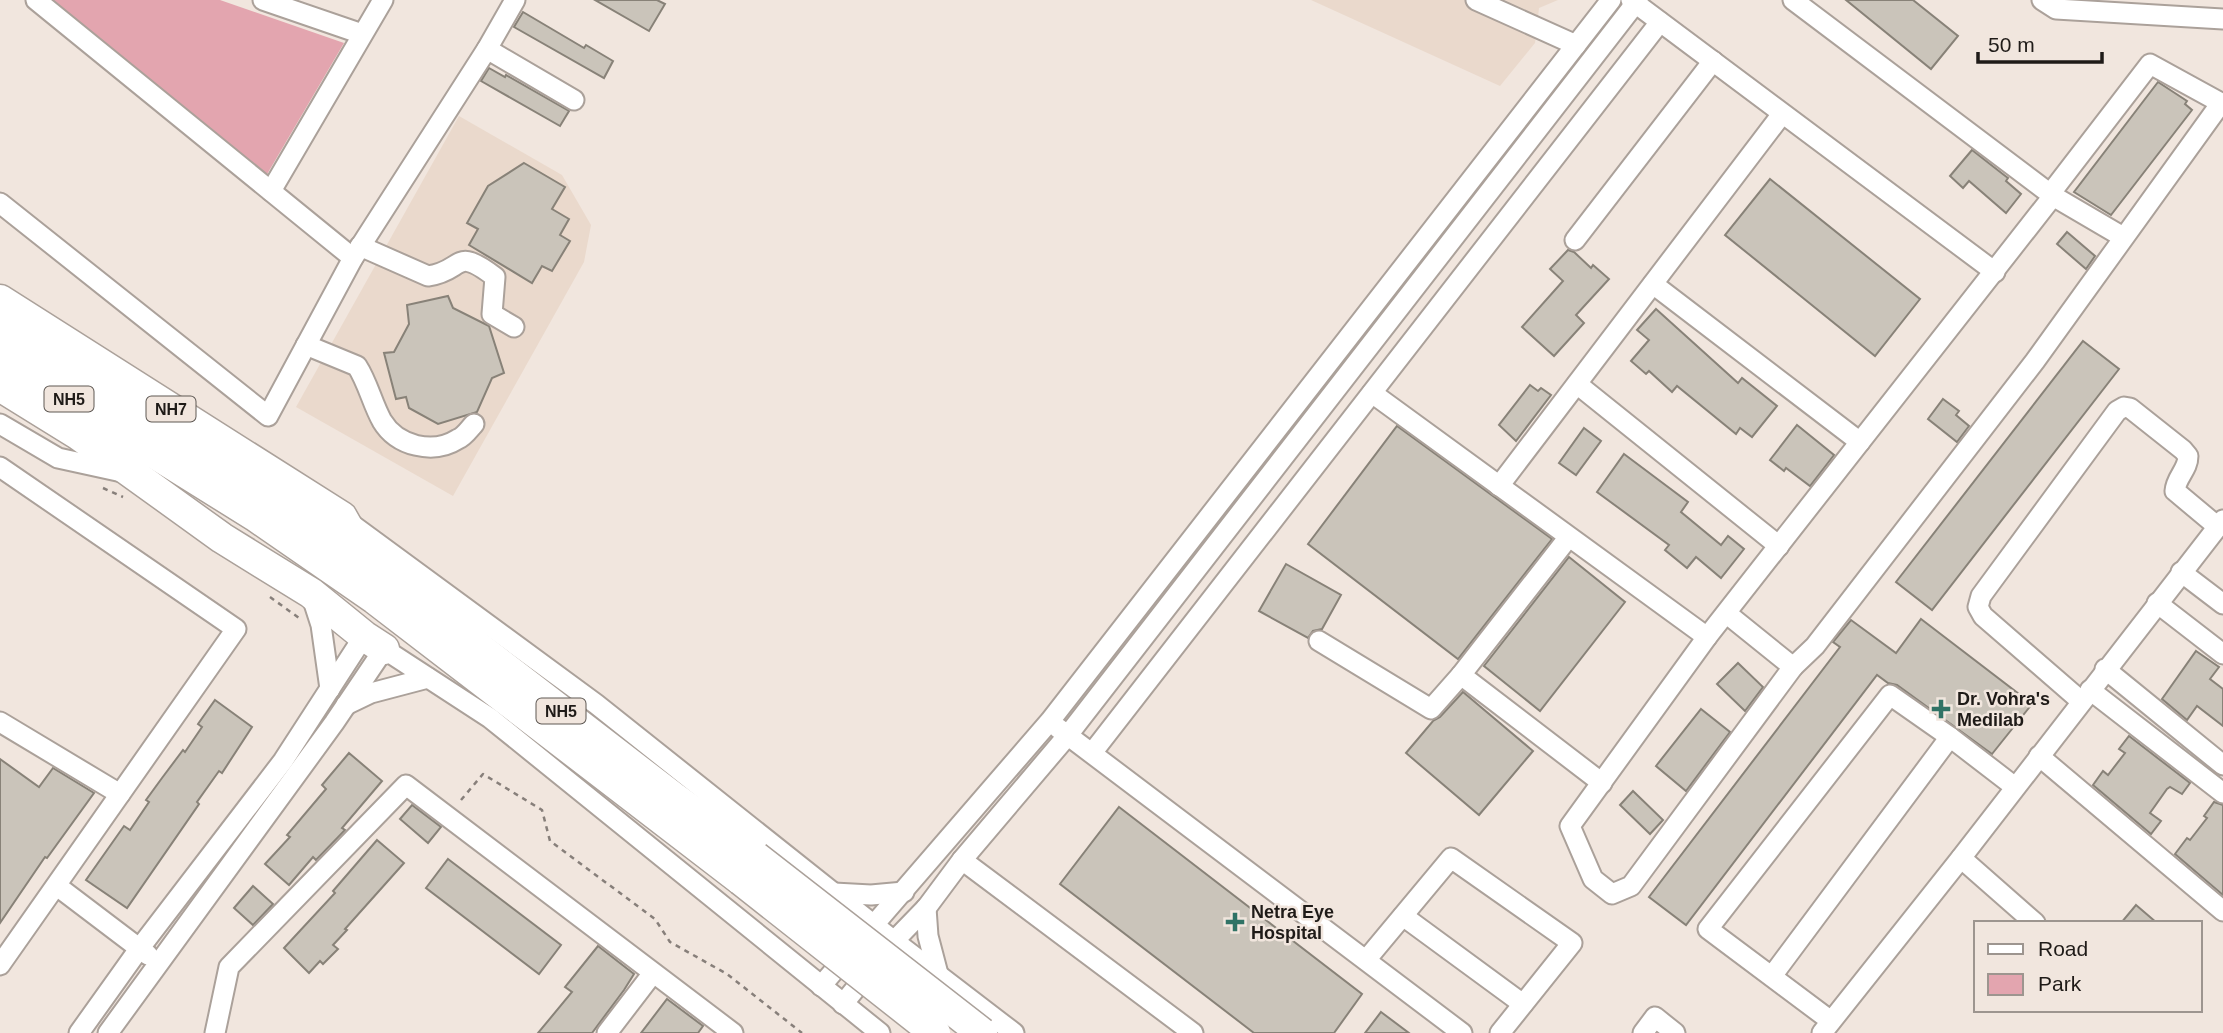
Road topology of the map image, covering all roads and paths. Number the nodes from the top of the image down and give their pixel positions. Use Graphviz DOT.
graph roads {
  1 [pos="36,0"];
  2 [pos="263,0"];
  3 [pos="383,0"];
  4 [pos="515,0"];
  5 [pos="1476,0"];
  6 [pos="1611,0"];
  7 [pos="1793,0"];
  8 [pos="2042,0"];
  9 [pos="1635,1"];
  10 [pos="2223,19"];
  11 [pos="1660,22"];
  12 [pos="362,34"];
  13 [pos="1576,45"];
  14 [pos="486,49"];
  15 [pos="1713,61"];
  16 [pos="575,100"];
  17 [pos="1783,114"];
  18 [pos="271,191"];
  19 [pos="2052,195"];
  20 [pos="0,203"];
  21 [pos="2123,237"];
  22 [pos="1576,240"];
  23 [pos="357,252"];
  24 [pos="1995,272"];
  25 [pos="1653,284"];
  26 [pos="0,300"];
  27 [pos="0,327"];
  28 [pos="514,327"];
  29 [pos="306,345"];
  30 [pos="0,357"];
  31 [pos="1577,383"];
  32 [pos="0,386"];
  33 [pos="1372,393"];
  34 [pos="0,424"];
  35 [pos="474,424"];
  36 [pos="1860,442"];
  37 [pos="0,467"];
  38 [pos="129,470"];
  39 [pos="94,484"];
  40 [pos="1499,486"];
  41 [pos="342,517"];
  42 [pos="2220,524"];
  43 [pos="1568,538"];
  44 [pos="1779,546"];
  45 [pos="368,562"];
  46 [pos="2181,572"];
  47 [pos="270,596"];
  48 [pos="2157,603"];
  49 [pos="2223,604"];
  50 [pos="307,607"];
  51 [pos="1726,613"];
  52 [pos="1707,637"];
  53 [pos="1319,641"];
  54 [pos="374,643"];
  55 [pos="2223,654"];
  56 [pos="1793,667"];
  57 [pos="2105,670"];
  58 [pos="1461,675"];
  59 [pos="428,678"];
  60 [pos="330,689"];
  61 [pos="2086,696"];
  62 [pos="345,706"];
  63 [pos="1050,721"];
  64 [pos="0,722"];
  65 [pos="1068,735"];
  66 [pos="1950,737"];
  67 [pos="1092,753"];
  68 [pos="2039,755"];
  69 [pos="2223,765"];
  70 [pos="1602,783"];
  71 [pos="2015,787"];
  72 [pos="682,788"];
  73 [pos="2223,793"];
  74 [pos="120,794"];
  75 [pos="461,800"];
  76 [pos="1961,858"];
  77 [pos="962,860"];
  78 [pos="749,869"];
  79 [pos="57,886"];
  80 [pos="904,892"];
  81 [pos="834,893"];
  82 [pos="926,908"];
  83 [pos="2223,911"];
  84 [pos="1403,916"];
  85 [pos="2033,921"];
  86 [pos="874,924"];
  87 [pos="894,941"];
  88 [pos="139,949"];
  89 [pos="1366,961"];
  90 [pos="159,962"];
  91 [pos="0,965"];
  92 [pos="653,973"];
  93 [pos="938,974"];
  94 [pos="1772,976"];
  95 [pos="821,986"];
  96 [pos="843,1004"];
  97 [pos="1523,1004"];
  98 [pos="1826,1027"];
  99 [pos="79,1033"];
  100 [pos="108,1033"];
  101 [pos="215,1033"];
  102 [pos="607,1033"];
  103 [pos="733,1033"];
  104 [pos="802,1033"];
  105 [pos="880,1033"];
  106 [pos="935,1033"];
  107 [pos="982,1033"];
  108 [pos="1014,1033"];
  109 [pos="1193,1033"];
  110 [pos="1462,1033"];
  111 [pos="1500,1033"];
  112 [pos="1643,1033"];
  113 [pos="1675,1033"];
  1 -- 18 [label="street"];
  2 -- 12 [label="street"];
  3 -- 12 [label="street"];
  4 -- 14 [label="street"];
  5 -- 13 [label="street"];
  6 -- 13 [label="street"];
  7 -- 19 [label="street"];
  8 -- 10 [label="street"];
  9 -- 11 [label="street"];
  9 -- 65 [label="street"];
  11 -- 15 [label="street"];
  11 -- 33 [label="street"];
  12 -- 18 [label="street"];
  13 -- 63 [label="street"];
  14 -- 16 [label="street"];
  14 -- 23 [label="street"];
  15 -- 17 [label="street"];
  15 -- 22 [label="street"];
  17 -- 24 [label="street"];
  17 -- 25 [label="street"];
  18 -- 23 [label="street"];
  19 -- 21 [label="street"];
  19 -- 21 [label="street"];
  19 -- 24 [label="street"];
  20 -- 29 [label="street"];
  21 -- 56 [label="street"];
  23 -- 28 [label="street"];
  23 -- 29 [label="street"];
  24 -- 36 [label="street"];
  25 -- 31 [label="street"];
  25 -- 36 [label="street"];
  26 -- 41 [label="highway, NH7"];
  27 -- 45 [label="highway, NH5"];
  29 -- 35 [label="street"];
  30 -- 38 [label="highway, NH5"];
  31 -- 40 [label="street"];
  31 -- 44 [label="street"];
  32 -- 38 [label="highway"];
  33 -- 40 [label="street"];
  33 -- 67 [label="street"];
  34 -- 38 [label="street"];
  36 -- 44 [label="street"];
  37 -- 74 [label="street"];
  38 -- 39 [label="path"];
  38 -- 50 [label="highway"];
  38 -- 78 [label="highway, NH5"];
  40 -- 43 [label="street"];
  41 -- 45 [label="highway, NH7"];
  41 -- 72 [label="street"];
  42 -- 46 [label="street"];
  42 -- 61 [label="street"];
  43 -- 52 [label="street"];
  43 -- 58 [label="street"];
  44 -- 51 [label="street"];
  45 -- 72 [label="highway, NH5"];
  46 -- 48 [label="street"];
  46 -- 49 [label="street"];
  47 -- 50 [label="path"];
  48 -- 55 [label="street"];
  48 -- 57 [label="street"];
  50 -- 54 [label="highway"];
  50 -- 60 [label="street"];
  51 -- 52 [label="street"];
  51 -- 56 [label="street"];
  52 -- 70 [label="street"];
  53 -- 58 [label="street"];
  54 -- 59 [label="street"];
  54 -- 60 [label="street"];
  54 -- 62 [label="street"];
  56 -- 70 [label="street"];
  57 -- 61 [label="street"];
  57 -- 69 [label="street"];
  58 -- 70 [label="street"];
  59 -- 62 [label="street"];
  59 -- 95 [label="street"];
  60 -- 88 [label="street"];
  61 -- 68 [label="street"];
  61 -- 73 [label="street"];
  62 -- 90 [label="street"];
  63 -- 65 [label="street"];
  63 -- 80 [label="street"];
  64 -- 74 [label="street"];
  65 -- 67 [label="street"];
  65 -- 77 [label="street"];
  66 -- 71 [label="street"];
  66 -- 94 [label="street"];
  66 -- 94 [label="street"];
  67 -- 89 [label="street"];
  68 -- 71 [label="street"];
  68 -- 83 [label="street"];
  71 -- 76 [label="street"];
  72 -- 78 [label="highway, NH5"];
  72 -- 81 [label="street"];
  74 -- 79 [label="street"];
  75 -- 104 [label="path"];
  76 -- 85 [label="street"];
  76 -- 98 [label="street"];
  77 -- 82 [label="street"];
  77 -- 109 [label="street"];
  78 -- 106 [label="highway, NH5, bridge"];
  78 -- 107 [label="highway, NH5, bridge"];
  79 -- 88 [label="street"];
  79 -- 91 [label="street"];
  80 -- 81 [label="street"];
  80 -- 86 [label="street"];
  81 -- 86 [label="street"];
  82 -- 87 [label="street"];
  82 -- 93 [label="street"];
  84 -- 89 [label="street"];
  84 -- 97 [label="street"];
  84 -- 97 [label="street"];
  86 -- 87 [label="street"];
  86 -- 95 [label="street"];
  87 -- 93 [label="street"];
  87 -- 96 [label="street"];
  88 -- 90 [label="street"];
  88 -- 99 [label="street"];
  89 -- 110 [label="street"];
  90 -- 100 [label="street"];
  92 -- 101 [label="street"];
  92 -- 102 [label="street"];
  92 -- 103 [label="street"];
  93 -- 108 [label="street"];
  94 -- 98 [label="street"];
  95 -- 96 [label="street"];
  96 -- 105 [label="street"];
  97 -- 111 [label="street"];
  112 -- 113 [label="street"];
}
